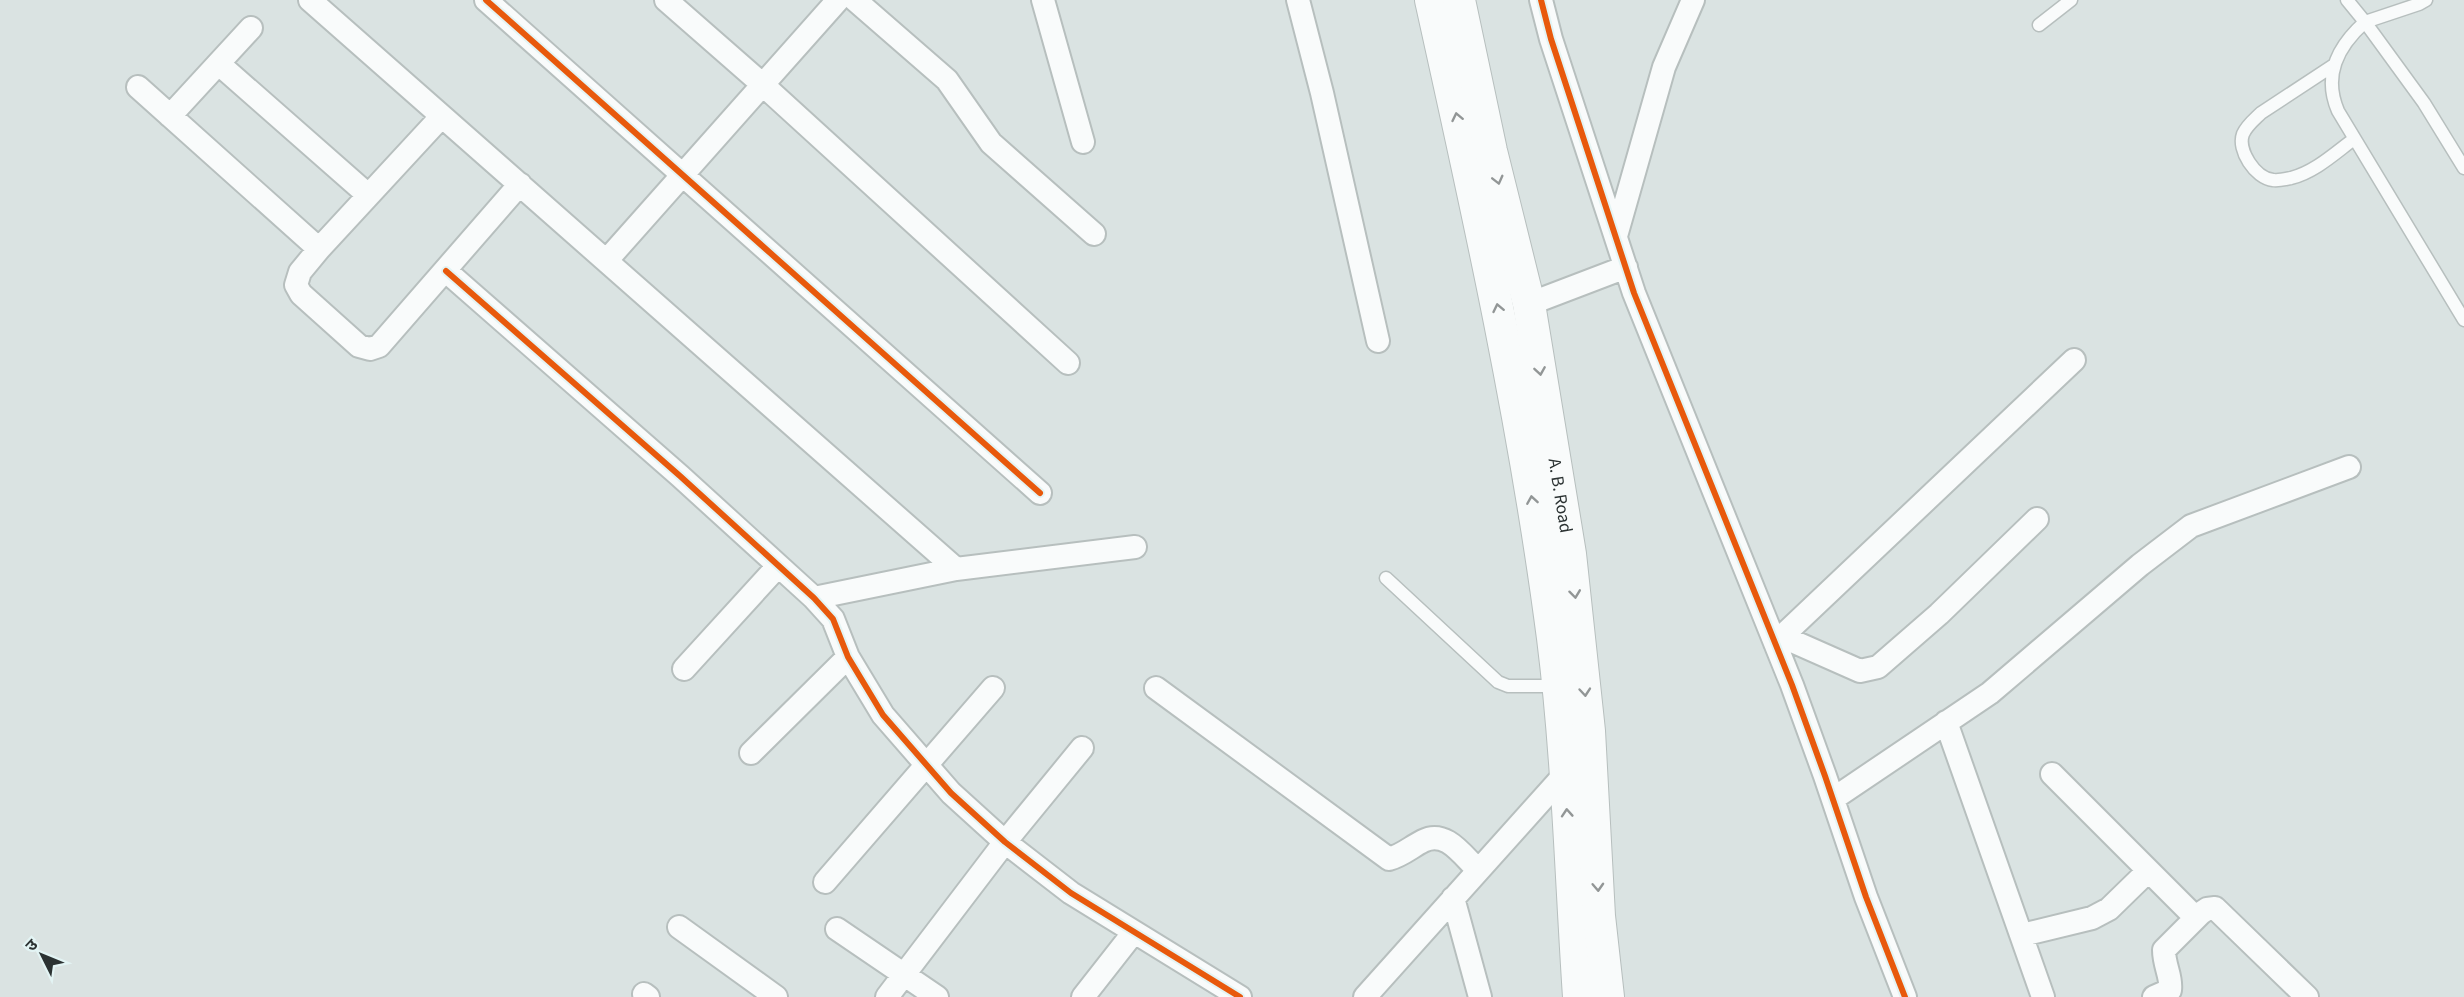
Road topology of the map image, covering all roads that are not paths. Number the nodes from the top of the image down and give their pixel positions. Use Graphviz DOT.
graph roads {
  1 [pos="310,0"];
  2 [pos="486,0"];
  3 [pos="666,0"];
  4 [pos="838,0"];
  5 [pos="855,0"];
  6 [pos="1042,0"];
  7 [pos="1298,0"];
  8 [pos="1431,0"];
  9 [pos="1459,0"];
  10 [pos="1541,0"];
  11 [pos="1693,0"];
  12 [pos="2071,0"];
  13 [pos="2347,0"];
  14 [pos="2426,0"];
  15 [pos="2364,22"];
  16 [pos="2039,25"];
  17 [pos="251,28"];
  18 [pos="219,64"];
  19 [pos="2334,66"];
  20 [pos="762,84"];
  21 [pos="138,87"];
  22 [pos="170,116"];
  23 [pos="441,117"];
  24 [pos="2354,139"];
  25 [pos="1083,142"];
  26 [pos="2464,168"];
  27 [pos="683,175"];
  28 [pos="520,184"];
  29 [pos="368,195"];
  30 [pos="1094,234"];
  31 [pos="1616,236"];
  32 [pos="319,249"];
  33 [pos="607,261"];
  34 [pos="1626,267"];
  35 [pos="446,271"];
  36 [pos="1529,304"];
  37 [pos="2464,320"];
  38 [pos="1378,341"];
  39 [pos="2074,360"];
  40 [pos="1068,363"];
  41 [pos="2349,467"];
  42 [pos="1040,493"];
  43 [pos="2037,519"];
  44 [pos="1135,547"];
  45 [pos="1556,556"];
  46 [pos="778,566"];
  47 [pos="956,569"];
  48 [pos="1386,578"];
  49 [pos="814,598"];
  50 [pos="1566,635"];
  51 [pos="1779,640"];
  52 [pos="848,657"];
  53 [pos="684,669"];
  54 [pos="1558,686"];
  55 [pos="993,688"];
  56 [pos="1156,688"];
  57 [pos="1946,722"];
  58 [pos="1082,748"];
  59 [pos="751,753"];
  60 [pos="926,764"];
  61 [pos="1565,774"];
  62 [pos="2052,774"];
  63 [pos="1833,799"];
  64 [pos="1005,842"];
  65 [pos="1478,870"];
  66 [pos="2148,870"];
  67 [pos="825,882"];
  68 [pos="1453,898"];
  69 [pos="2196,918"];
  70 [pos="679,927"];
  71 [pos="837,929"];
  72 [pos="1134,932"];
  73 [pos="2022,935"];
  74 [pos="904,974"];
  75 [pos="2167,995"];
  76 [pos="777,997"];
  77 [pos="887,997"];
  78 [pos="937,997"];
  79 [pos="1083,997"];
  80 [pos="1240,997"];
  81 [pos="1365,997"];
  82 [pos="1480,997"];
  83 [pos="1579,997"];
  84 [pos="1608,997"];
  85 [pos="1905,997"];
  86 [pos="2043,997"];
  87 [pos="2307,997"];
  1 -- 23 [label="street"];
  2 -- 27 [label="street"];
  3 -- 20 [label="street"];
  4 -- 20 [label="street"];
  5 -- 30 [label="street"];
  6 -- 25 [label="street"];
  7 -- 38 [label="street"];
  45 -- 8 [label="main road, A. B. Road, one-way"];
  9 -- 36 [label="main road, A. B. Road, one-way"];
  10 -- 31 [label="street"];
  11 -- 31 [label="street"];
  12 -- 16 [label="lane"];
  13 -- 15 [label="lane"];
  14 -- 15 [label="lane"];
  15 -- 19 [label="lane"];
  15 -- 26 [label="lane"];
  17 -- 18 [label="street"];
  18 -- 22 [label="street"];
  18 -- 29 [label="street"];
  19 -- 24 [label="lane"];
  19 -- 24 [label="lane"];
  20 -- 27 [label="street"];
  20 -- 40 [label="street"];
  21 -- 22 [label="street"];
  22 -- 32 [label="street"];
  23 -- 28 [label="street"];
  23 -- 29 [label="street"];
  24 -- 37 [label="lane"];
  27 -- 33 [label="street"];
  27 -- 42 [label="street"];
  28 -- 33 [label="street"];
  28 -- 35 [label="street"];
  29 -- 32 [label="street"];
  31 -- 34 [label="street"];
  32 -- 35 [label="street"];
  33 -- 47 [label="street"];
  34 -- 36 [label="street"];
  34 -- 51 [label="street"];
  35 -- 46 [label="street"];
  36 -- 45 [label="main road, A. B. Road, one-way"];
  39 -- 51 [label="street"];
  41 -- 57 [label="street"];
  43 -- 51 [label="street"];
  44 -- 47 [label="street"];
  45 -- 50 [label="main road, A. B. Road"];
  46 -- 49 [label="street"];
  46 -- 53 [label="street"];
  47 -- 49 [label="street"];
  48 -- 54 [label="lane"];
  49 -- 52 [label="street"];
  50 -- 54 [label="main road, A. B. Road"];
  50 -- 84 [label="main road, A. B. Road, one-way"];
  51 -- 63 [label="street"];
  52 -- 59 [label="street"];
  52 -- 60 [label="street"];
  54 -- 61 [label="main road, A. B. Road"];
  55 -- 60 [label="street"];
  56 -- 65 [label="street"];
  57 -- 63 [label="street"];
  57 -- 73 [label="street"];
  58 -- 64 [label="street"];
  60 -- 64 [label="street"];
  60 -- 67 [label="street"];
  61 -- 65 [label="street"];
  83 -- 61 [label="main road, A. B. Road, one-way"];
  62 -- 66 [label="street"];
  63 -- 85 [label="street"];
  64 -- 72 [label="street"];
  64 -- 74 [label="street"];
  65 -- 68 [label="street"];
  66 -- 69 [label="street"];
  66 -- 73 [label="street"];
  68 -- 81 [label="street"];
  68 -- 82 [label="street"];
  69 -- 75 [label="street"];
  69 -- 87 [label="street"];
  70 -- 76 [label="street"];
  71 -- 74 [label="street"];
  72 -- 79 [label="street"];
  72 -- 80 [label="street"];
  73 -- 86 [label="street"];
  74 -- 77 [label="street"];
  74 -- 78 [label="street"];
}
